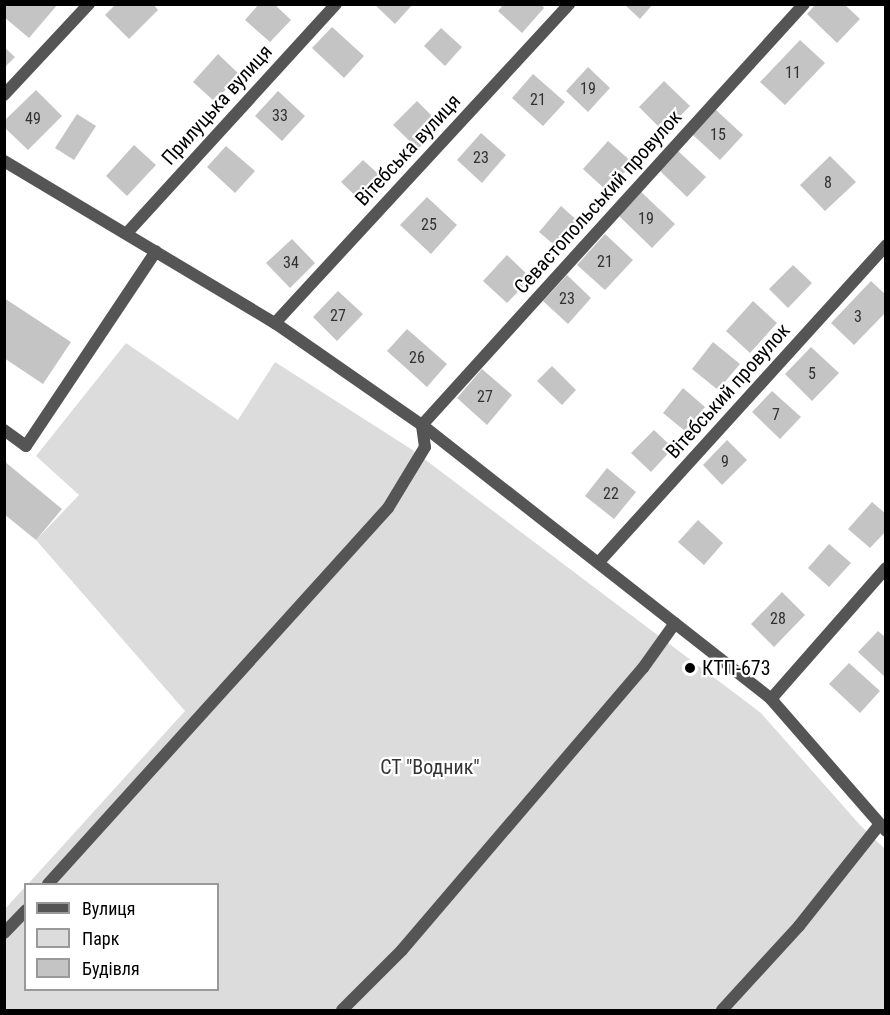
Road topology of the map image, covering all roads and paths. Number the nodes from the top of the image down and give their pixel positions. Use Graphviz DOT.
graph roads {
  1 [pos="89,4"];
  2 [pos="336,4"];
  3 [pos="569,4"];
  4 [pos="804,4"];
  5 [pos="4,94"];
  6 [pos="4,162"];
  7 [pos="127,233"];
  8 [pos="885,245"];
  9 [pos="156,251"];
  10 [pos="275,323"];
  11 [pos="422,425"];
  12 [pos="4,430"];
  13 [pos="599,562"];
  14 [pos="885,568"];
  15 [pos="675,624"];
  16 [pos="771,699"];
  17 [pos="882,828"];
  18 [pos="50,883"];
  19 [pos="24,912"];
  20 [pos="4,933"];
  21 [pos="342,1011"];
  22 [pos="722,1011"];
  1 -- 5 [label="street"];
  2 -- 7 [label="street, Прилуцька вулиця"];
  3 -- 10 [label="street, Вітебська вулиця"];
  4 -- 11 [label="street, Севастопольський провулок"];
  6 -- 7 [label="street"];
  7 -- 9 [label="street"];
  8 -- 13 [label="street, Вітебський провулок"];
  9 -- 10 [label="street"];
  9 -- 12 [label="street"];
  10 -- 11 [label="street"];
  11 -- 13 [label="street"];
  11 -- 18 [label="street"];
  13 -- 15 [label="street"];
  14 -- 16 [label="street"];
  15 -- 16 [label="street"];
  15 -- 21 [label="street"];
  16 -- 17 [label="street"];
  17 -- 22 [label="street"];
  19 -- 20 [label="street"];
}
